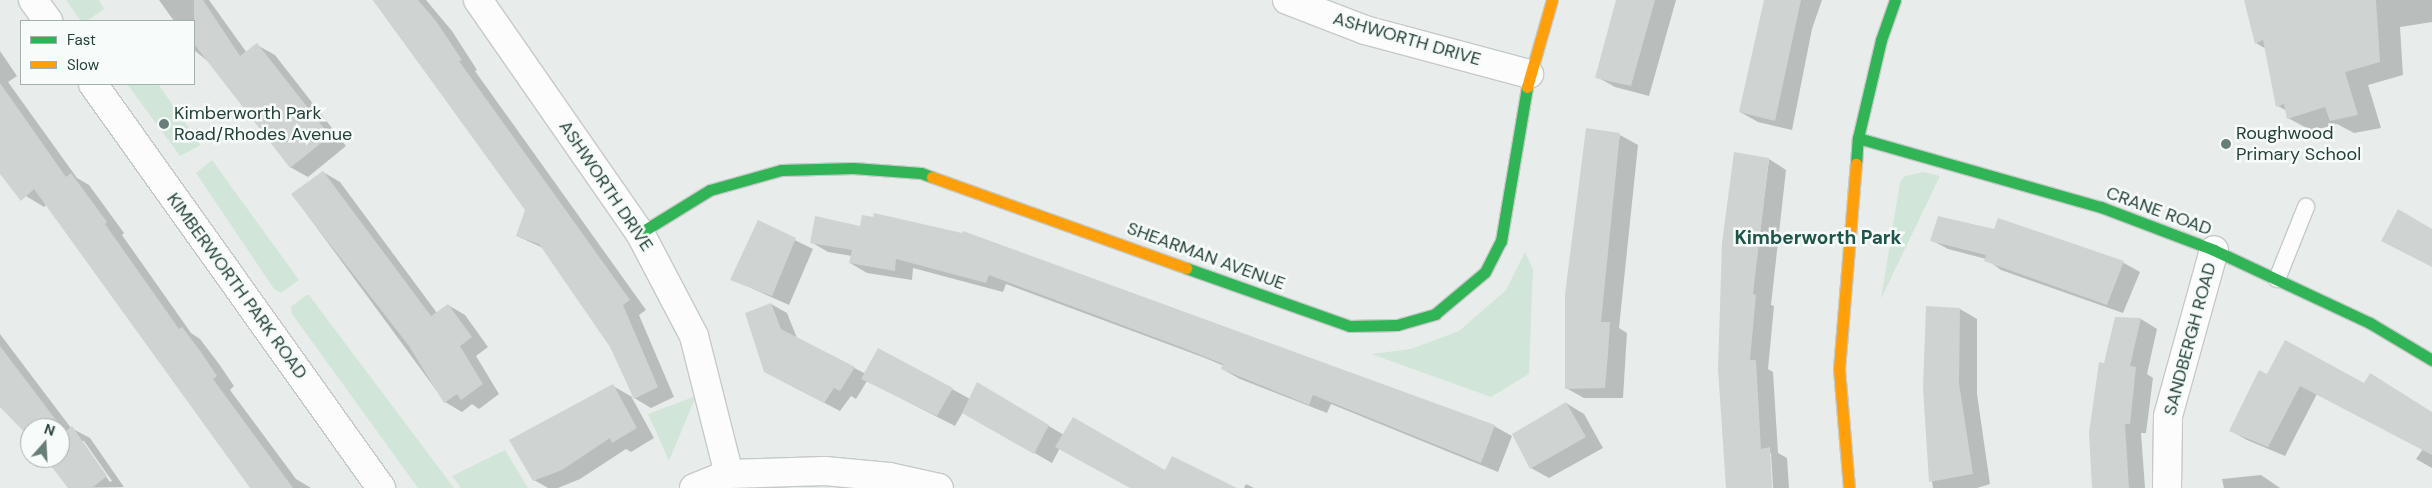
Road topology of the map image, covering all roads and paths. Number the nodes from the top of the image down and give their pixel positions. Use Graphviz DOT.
graph roads {
  1 [pos="33,0"];
  2 [pos="478,0"];
  3 [pos="1287,0"];
  4 [pos="1552,0"];
  5 [pos="1895,0"];
  6 [pos="47,20"];
  7 [pos="1529,74"];
  8 [pos="94,85"];
  9 [pos="1858,138"];
  10 [pos="2306,207"];
  11 [pos="640,233"];
  12 [pos="2214,250"];
  13 [pos="2277,279"];
  14 [pos="2432,360"];
  15 [pos="729,474"];
  16 [pos="381,488"];
  17 [pos="694,488"];
  18 [pos="940,488"];
  19 [pos="1849,488"];
  20 [pos="2167,488"];
  1 -- 6 [label="street"];
  2 -- 11 [label="street, ASHWORTH DRIVE"];
  3 -- 7 [label="street, ASHWORTH DRIVE"];
  4 -- 7 [label="street, SHEARMAN AVENUE"];
  5 -- 9 [label="street"];
  7 -- 11 [label="street, SHEARMAN AVENUE"];
  8 -- 16 [label="street, KIMBERWORTH PARK ROAD"];
  9 -- 12 [label="street, CRANE ROAD"];
  9 -- 19 [label="street"];
  10 -- 13 [label="lane"];
  11 -- 15 [label="street, ASHWORTH DRIVE"];
  12 -- 13 [label="street, CRANE ROAD"];
  12 -- 20 [label="street, SANDBERGH ROAD"];
  13 -- 14 [label="street, CRANE ROAD"];
  15 -- 17 [label="street"];
  15 -- 18 [label="street"];
}
